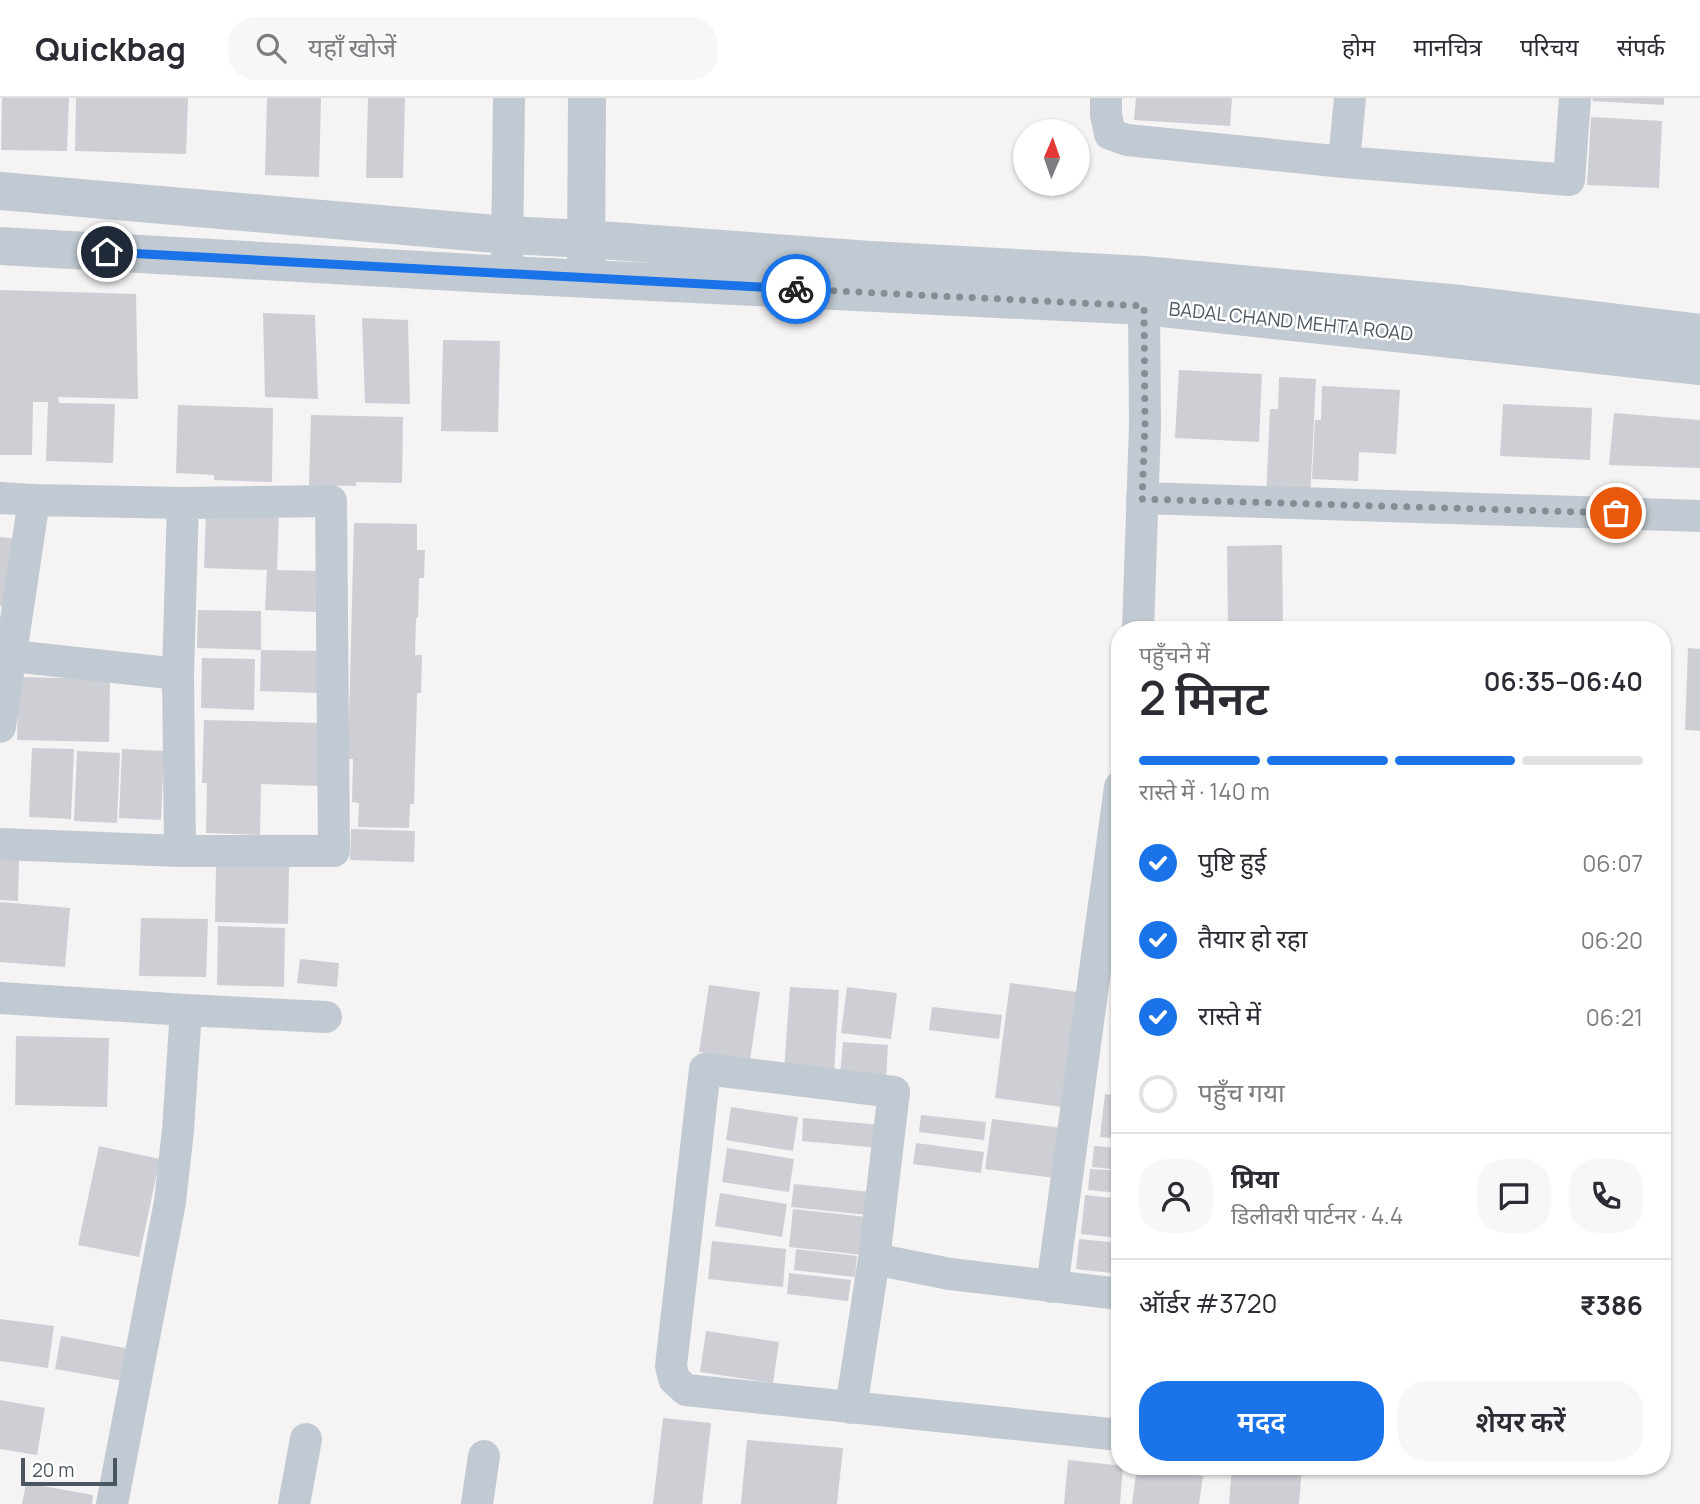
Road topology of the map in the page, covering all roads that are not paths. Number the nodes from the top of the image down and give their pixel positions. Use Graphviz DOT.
graph roads {
  1 [pos="509,98"];
  2 [pos="587,98"];
  3 [pos="1106,98"];
  4 [pos="1350,98"];
  5 [pos="1575,98"];
  6 [pos="1344,162"];
  7 [pos="0,191"];
  8 [pos="507,235"];
  9 [pos="586,239"];
  10 [pos="0,246"];
  11 [pos="508,275"];
  12 [pos="586,278"];
  13 [pos="1144,306"];
  14 [pos="1700,333"];
  15 [pos="1700,366"];
  16 [pos="0,498"];
  17 [pos="1142,499"];
  18 [pos="34,500"];
  19 [pos="183,503"];
  20 [pos="1700,516"];
  21 [pos="1138,621"];
  22 [pos="12,656"];
  23 [pos="178,674"];
  24 [pos="0,727"];
  25 [pos="0,844"];
  26 [pos="180,850"];
  27 [pos="1111,853"];
  28 [pos="0,998"];
  29 [pos="186,1010"];
  30 [pos="326,1017"];
  31 [pos="874,1259"];
  32 [pos="1052,1287"];
  33 [pos="1111,1293"];
  34 [pos="851,1408"];
  35 [pos="1111,1433"];
  36 [pos="306,1439"];
  37 [pos="484,1456"];
  38 [pos="111,1504"];
  39 [pos="294,1504"];
  40 [pos="477,1504"];
  1 -- 8 [label="street"];
  2 -- 9 [label="street"];
  3 -- 6 [label="street"];
  4 -- 6 [label="street"];
  5 -- 6 [label="street"];
  7 -- 8 [label="street"];
  8 -- 9 [label="street"];
  8 -- 11 [label="street"];
  9 -- 12 [label="street"];
  9 -- 14 [label="street"];
  10 -- 11 [label="street, BADAL CHAND MEHTA ROAD"];
  11 -- 12 [label="street, BADAL CHAND MEHTA ROAD"];
  12 -- 13 [label="street, BADAL CHAND MEHTA ROAD"];
  13 -- 15 [label="street, BADAL CHAND MEHTA ROAD"];
  13 -- 17 [label="street"];
  16 -- 18 [label="street"];
  17 -- 20 [label="street"];
  17 -- 21 [label="street"];
  18 -- 19 [label="street"];
  18 -- 22 [label="street"];
  19 -- 23 [label="street"];
  19 -- 26 [label="street"];
  22 -- 23 [label="street"];
  22 -- 24 [label="street"];
  23 -- 26 [label="street"];
  25 -- 26 [label="street"];
  27 -- 32 [label="street"];
  28 -- 29 [label="street"];
  29 -- 30 [label="street"];
  29 -- 38 [label="street"];
  31 -- 32 [label="street"];
  31 -- 34 [label="street"];
  31 -- 34 [label="street"];
  32 -- 33 [label="street"];
  34 -- 35 [label="street"];
  36 -- 39 [label="street"];
  37 -- 40 [label="street"];
}
